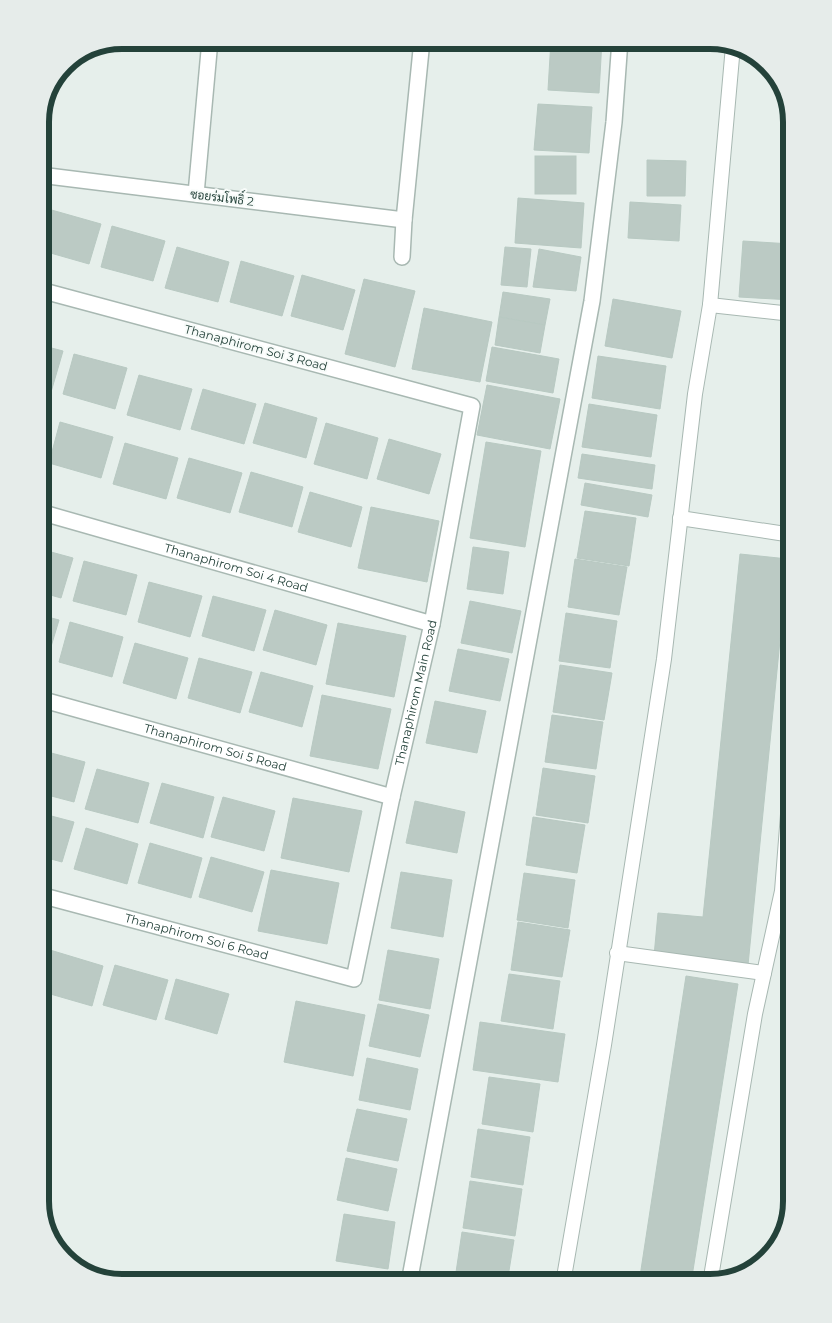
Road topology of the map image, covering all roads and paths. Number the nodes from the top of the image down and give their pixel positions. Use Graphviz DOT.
graph roads {
  1 [pos="209,49"];
  2 [pos="421,49"];
  3 [pos="619,49"];
  4 [pos="732,53"];
  5 [pos="49,176"];
  6 [pos="196,194"];
  7 [pos="404,220"];
  8 [pos="402,257"];
  9 [pos="49,292"];
  10 [pos="710,305"];
  11 [pos="783,313"];
  12 [pos="472,406"];
  13 [pos="49,515"];
  14 [pos="680,518"];
  15 [pos="783,534"];
  16 [pos="432,624"];
  17 [pos="49,702"];
  18 [pos="392,797"];
  19 [pos="783,879"];
  20 [pos="49,896"];
  21 [pos="617,953"];
  22 [pos="764,973"];
  23 [pos="354,979"];
  24 [pos="412,1274"];
  25 [pos="565,1274"];
  26 [pos="712,1274"];
  1 -- 6 [label="street"];
  2 -- 7 [label="street"];
  3 -- 24 [label="street"];
  4 -- 10 [label="lane"];
  5 -- 6 [label="street, ซอยร่มโพธิ์ 2"];
  6 -- 7 [label="street, ซอยร่มโพธิ์ 2"];
  7 -- 8 [label="street"];
  9 -- 12 [label="street, Thanaphirom Soi 3 Road"];
  10 -- 11 [label="lane"];
  10 -- 14 [label="lane"];
  12 -- 16 [label="street, Thanaphirom Main Road"];
  13 -- 16 [label="street, Thanaphirom Soi 4 Road"];
  14 -- 15 [label="lane"];
  14 -- 21 [label="lane"];
  16 -- 18 [label="street, Thanaphirom Main Road"];
  17 -- 18 [label="street, Thanaphirom Soi 5 Road"];
  18 -- 23 [label="street, Thanaphirom Main Road"];
  19 -- 22 [label="lane"];
  20 -- 23 [label="street, Thanaphirom Soi 6 Road"];
  21 -- 22 [label="lane"];
  21 -- 25 [label="lane"];
  22 -- 26 [label="lane"];
}
